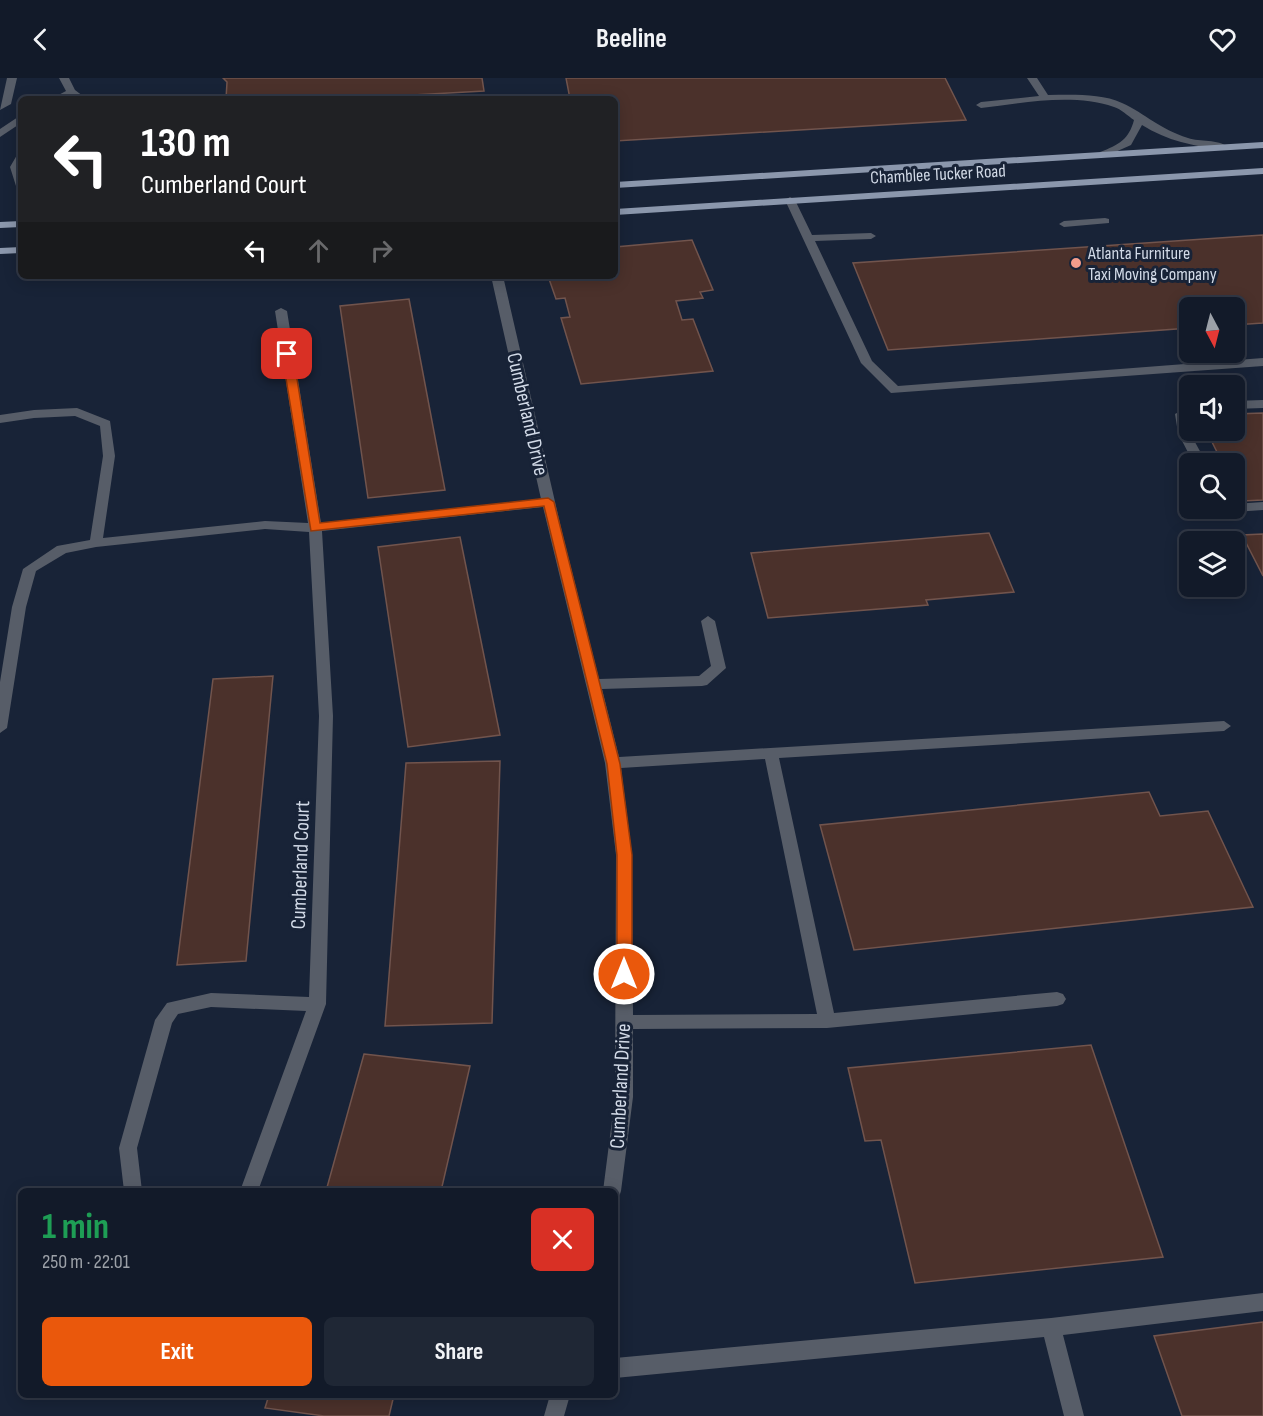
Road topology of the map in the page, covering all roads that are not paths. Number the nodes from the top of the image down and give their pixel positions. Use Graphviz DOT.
graph roads {
  1 [pos="12,78"];
  2 [pos="64,78"];
  3 [pos="1032,78"];
  4 [pos="71,92"];
  5 [pos="62,96"];
  6 [pos="77,96"];
  7 [pos="1045,98"];
  8 [pos="981,105"];
  9 [pos="0,107"];
  10 [pos="1139,119"];
  11 [pos="18,120"];
  12 [pos="0,134"];
  13 [pos="1263,145"];
  14 [pos="1223,147"];
  15 [pos="1104,154"];
  16 [pos="18,162"];
  17 [pos="0,166"];
  18 [pos="1263,171"];
  19 [pos="618,185"];
  20 [pos="790,200"];
  21 [pos="618,212"];
  22 [pos="1105,221"];
  23 [pos="18,224"];
  24 [pos="1064,224"];
  25 [pos="0,225"];
  26 [pos="871,236"];
  27 [pos="808,238"];
  28 [pos="18,250"];
  29 [pos="0,251"];
  30 [pos="498,279"];
  31 [pos="280,310"];
  32 [pos="1263,362"];
  33 [pos="1263,404"];
  34 [pos="1245,405"];
  35 [pos="0,418"];
  36 [pos="548,502"];
  37 [pos="1263,506"];
  38 [pos="1245,507"];
  39 [pos="315,528"];
  40 [pos="96,543"];
  41 [pos="708,621"];
  42 [pos="592,684"];
  43 [pos="1224,726"];
  44 [pos="0,728"];
  45 [pos="771,754"];
  46 [pos="614,764"];
  47 [pos="1057,999"];
  48 [pos="317,1004"];
  49 [pos="827,1021"];
  50 [pos="624,1022"];
  51 [pos="133,1188"];
  52 [pos="250,1188"];
  53 [pos="612,1188"];
  54 [pos="1263,1302"];
  55 [pos="1051,1327"];
  56 [pos="618,1368"];
  57 [pos="559,1398"];
  58 [pos="554,1416"];
  59 [pos="1074,1416"];
  1 -- 9 [label="street"];
  2 -- 4 [label="street"];
  3 -- 7 [label="street"];
  4 -- 5 [label="street"];
  4 -- 6 [label="street"];
  7 -- 8 [label="street"];
  7 -- 10 [label="street"];
  10 -- 14 [label="street"];
  10 -- 15 [label="street"];
  11 -- 12 [label="street"];
  13 -- 14 [label="main road, Chamblee Tucker Road"];
  14 -- 15 [label="main road, Chamblee Tucker Road"];
  15 -- 19 [label="main road, Chamblee Tucker Road"];
  16 -- 17 [label="street"];
  18 -- 20 [label="main road, Chamblee Tucker Road"];
  20 -- 21 [label="main road, Chamblee Tucker Road"];
  20 -- 27 [label="street"];
  22 -- 24 [label="street"];
  23 -- 25 [label="main road"];
  26 -- 27 [label="street"];
  27 -- 32 [label="street"];
  28 -- 29 [label="main road"];
  30 -- 36 [label="street, Cumberland Drive"];
  31 -- 39 [label="street, Cumberland Court"];
  33 -- 34 [label="street"];
  35 -- 40 [label="street"];
  36 -- 39 [label="street"];
  36 -- 42 [label="street, Cumberland Drive"];
  37 -- 38 [label="street"];
  39 -- 40 [label="street"];
  39 -- 48 [label="street, Cumberland Court"];
  40 -- 44 [label="street"];
  41 -- 42 [label="street"];
  42 -- 46 [label="street, Cumberland Drive"];
  43 -- 45 [label="street"];
  45 -- 46 [label="street"];
  45 -- 49 [label="street"];
  46 -- 50 [label="street, Cumberland Drive"];
  47 -- 49 [label="street"];
  48 -- 51 [label="street"];
  48 -- 52 [label="street, Cumberland Court"];
  49 -- 50 [label="street"];
  50 -- 53 [label="street, Cumberland Drive"];
  54 -- 55 [label="street"];
  55 -- 56 [label="street"];
  55 -- 59 [label="street"];
  57 -- 58 [label="street"];
}
